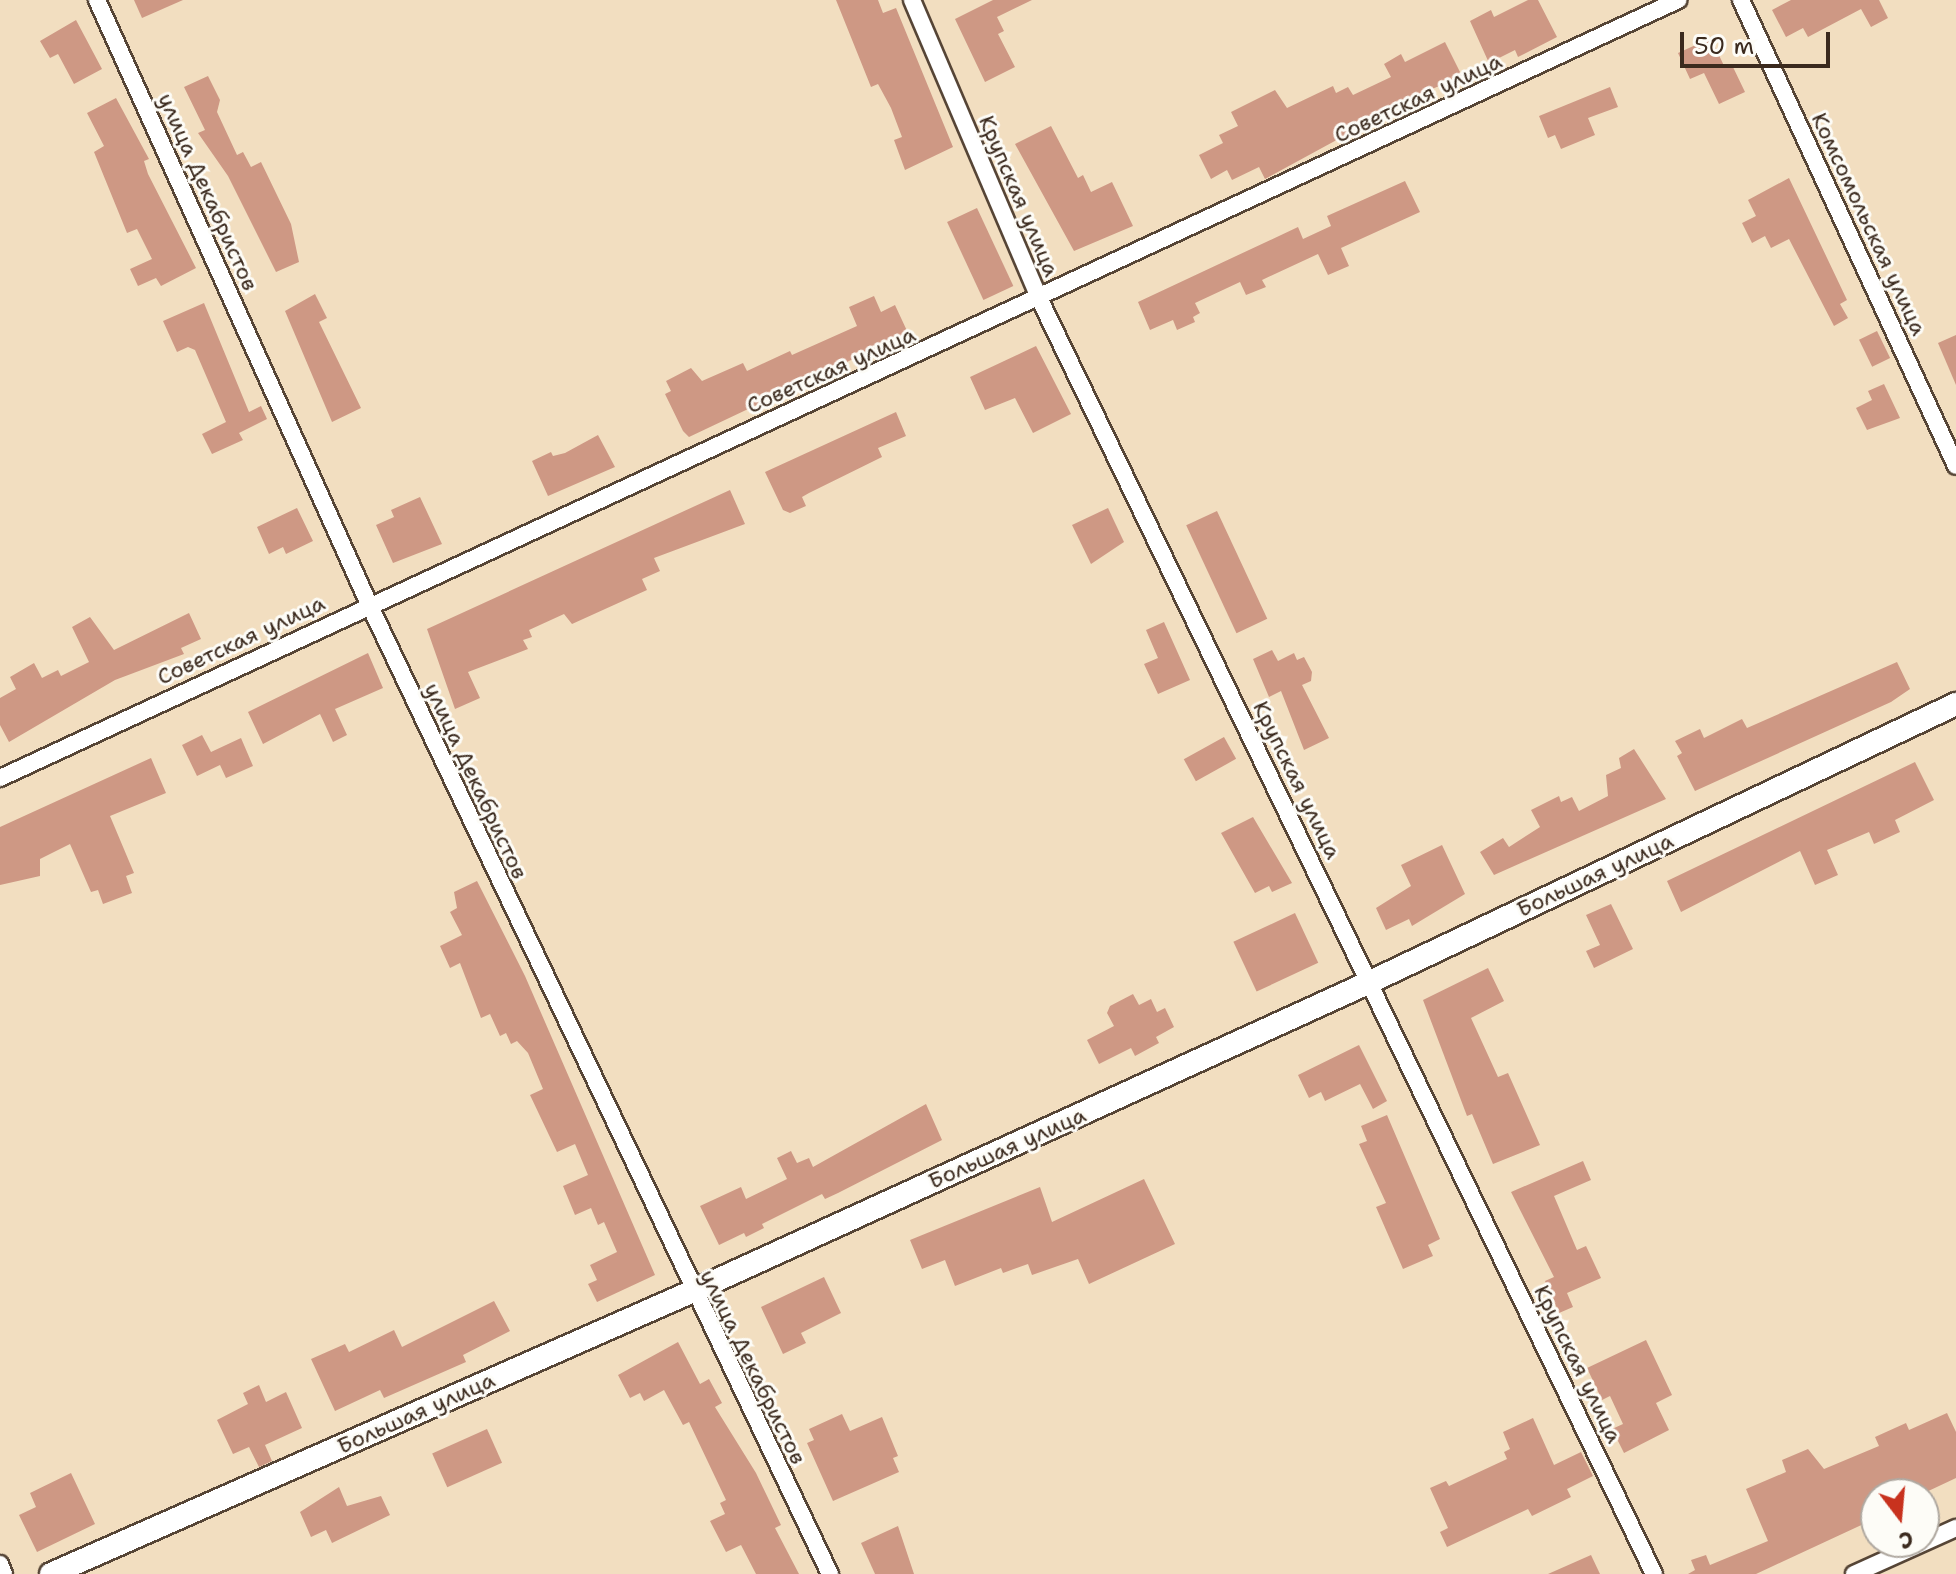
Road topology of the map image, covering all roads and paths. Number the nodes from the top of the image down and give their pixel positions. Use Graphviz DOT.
graph roads {
  1 [pos="97,0"];
  2 [pos="912,0"];
  3 [pos="1678,0"];
  4 [pos="1741,0"];
  5 [pos="1040,300"];
  6 [pos="1956,466"];
  7 [pos="369,604"];
  8 [pos="1956,704"];
  9 [pos="0,778"];
  10 [pos="1370,982"];
  11 [pos="691,1292"];
  12 [pos="1956,1528"];
  13 [pos="0,1564"];
  14 [pos="4,1574"];
  15 [pos="51,1574"];
  16 [pos="830,1574"];
  17 [pos="1654,1574"];
  18 [pos="1854,1574"];
  1 -- 7 [label="street, улица Декабристов"];
  2 -- 5 [label="street, Крупская улица"];
  3 -- 5 [label="street, Советская улица"];
  4 -- 6 [label="street, Комсомольская улица"];
  5 -- 7 [label="street, Советская улица"];
  5 -- 10 [label="street, Крупская улица"];
  7 -- 9 [label="street, Советская улица"];
  7 -- 11 [label="street, улица Декабристов"];
  8 -- 10 [label="street, Большая улица"];
  10 -- 11 [label="street, Большая улица"];
  10 -- 17 [label="street, Крупская улица"];
  11 -- 15 [label="street, Большая улица"];
  11 -- 16 [label="street, улица Декабристов"];
  12 -- 18 [label="street"];
  13 -- 14 [label="street"];
}
